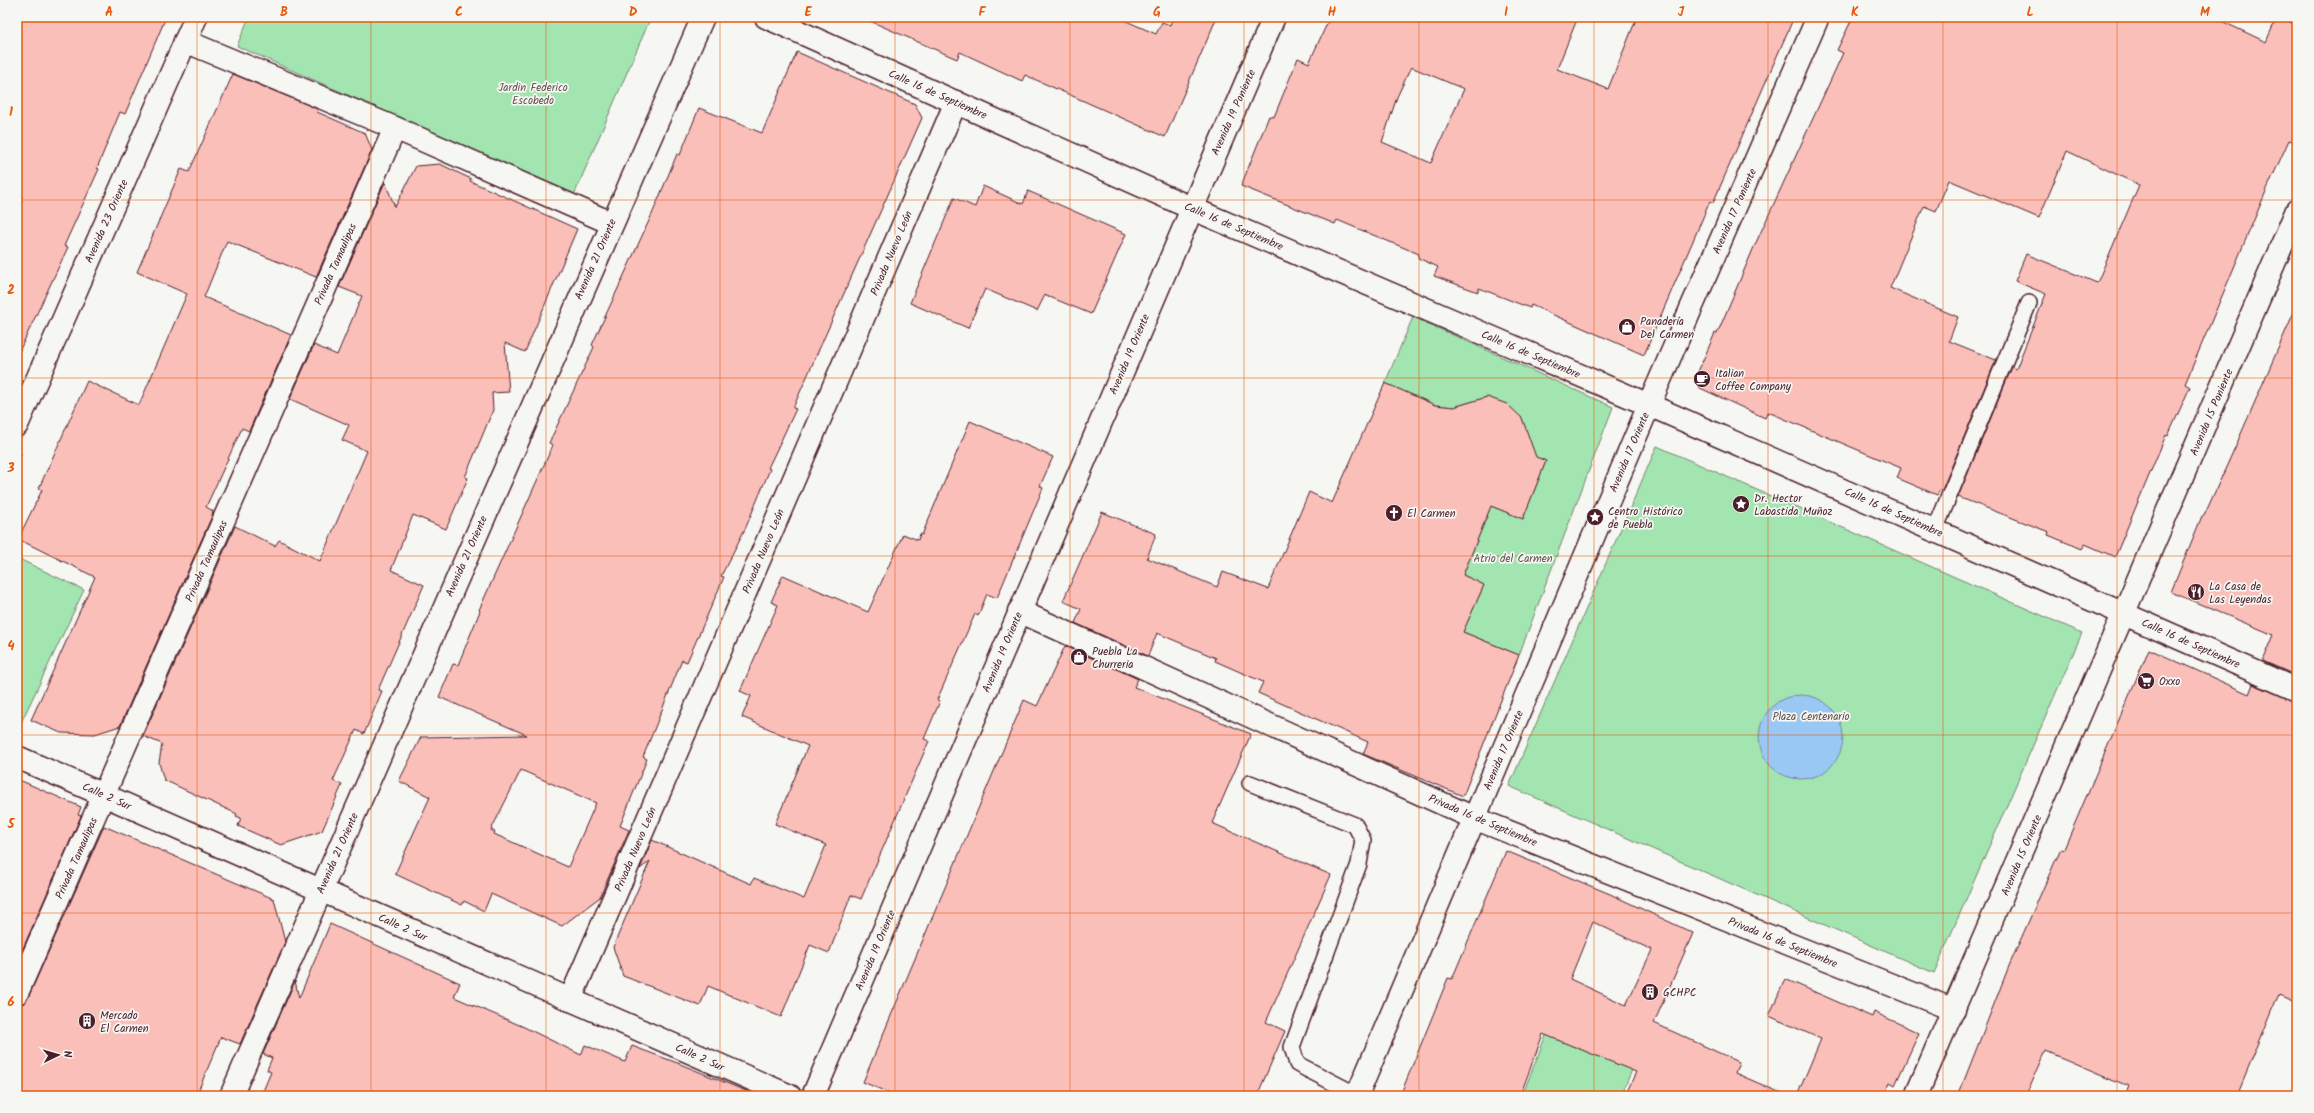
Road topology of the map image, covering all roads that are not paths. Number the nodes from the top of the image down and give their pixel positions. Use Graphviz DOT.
graph roads {
  1 [pos="196,17"];
  2 [pos="702,17"];
  3 [pos="766,17"];
  4 [pos="1274,17"];
  5 [pos="1818,17"];
  6 [pos="185,41"];
  7 [pos="956,102"];
  8 [pos="395,128"];
  9 [pos="1191,208"];
  10 [pos="2297,210"];
  11 [pos="611,223"];
  12 [pos="2029,303"];
  13 [pos="1649,405"];
  14 [pos="17,425"];
  15 [pos="1935,530"];
  16 [pos="1019,611"];
  17 [pos="2124,613"];
  18 [pos="2297,690"];
  19 [pos="17,757"];
  20 [pos="1250,783"];
  21 [pos="104,794"];
  22 [pos="1474,818"];
  23 [pos="320,891"];
  24 [pos="17,994"];
  25 [pos="570,1000"];
  26 [pos="1954,1010"];
  27 [pos="1357,1095"];
  28 [pos="231,1096"];
  29 [pos="790,1096"];
  30 [pos="813,1096"];
  31 [pos="1916,1096"];
  1 -- 6 [label="street, Avenida 23 Oriente"];
  2 -- 11 [label="street, Avenida 21 Oriente"];
  3 -- 7 [label="street, Calle 16 de Septiembre"];
  4 -- 9 [label="street, Avenida 19 Poniente"];
  5 -- 13 [label="street, Avenida 17 Poniente"];
  6 -- 8 [label="street"];
  6 -- 14 [label="street, Avenida 23 Oriente"];
  7 -- 9 [label="street, Calle 16 de Septiembre"];
  7 -- 25 [label="street, Privada Nuevo León"];
  8 -- 11 [label="street"];
  8 -- 21 [label="street, Privada Tamaulipas"];
  9 -- 13 [label="street, Calle 16 de Septiembre"];
  9 -- 16 [label="street, Avenida 19 Oriente"];
  10 -- 17 [label="street, Avenida 15 Poniente"];
  11 -- 23 [label="street, Avenida 21 Oriente"];
  12 -- 15 [label="lane"];
  13 -- 15 [label="street, Calle 16 de Septiembre"];
  13 -- 22 [label="street, Avenida 17 Oriente"];
  15 -- 17 [label="street, Calle 16 de Septiembre"];
  16 -- 22 [label="street, Privada 16 de Septiembre"];
  16 -- 30 [label="street, Avenida 19 Oriente"];
  17 -- 18 [label="street, Calle 16 de Septiembre"];
  17 -- 26 [label="street, Avenida 15 Oriente"];
  19 -- 21 [label="street, Calle 2 Sur"];
  20 -- 27 [label="lane"];
  21 -- 23 [label="street, Calle 2 Sur"];
  21 -- 24 [label="street, Privada Tamaulipas"];
  22 -- 26 [label="street, Privada 16 de Septiembre"];
  22 -- 27 [label="street, Avenida 17 Oriente"];
  23 -- 25 [label="street, Calle 2 Sur"];
  23 -- 28 [label="street, Avenida 21 Oriente"];
  25 -- 29 [label="street, Calle 2 Sur"];
  26 -- 31 [label="street, Avenida 15 Oriente"];
}
